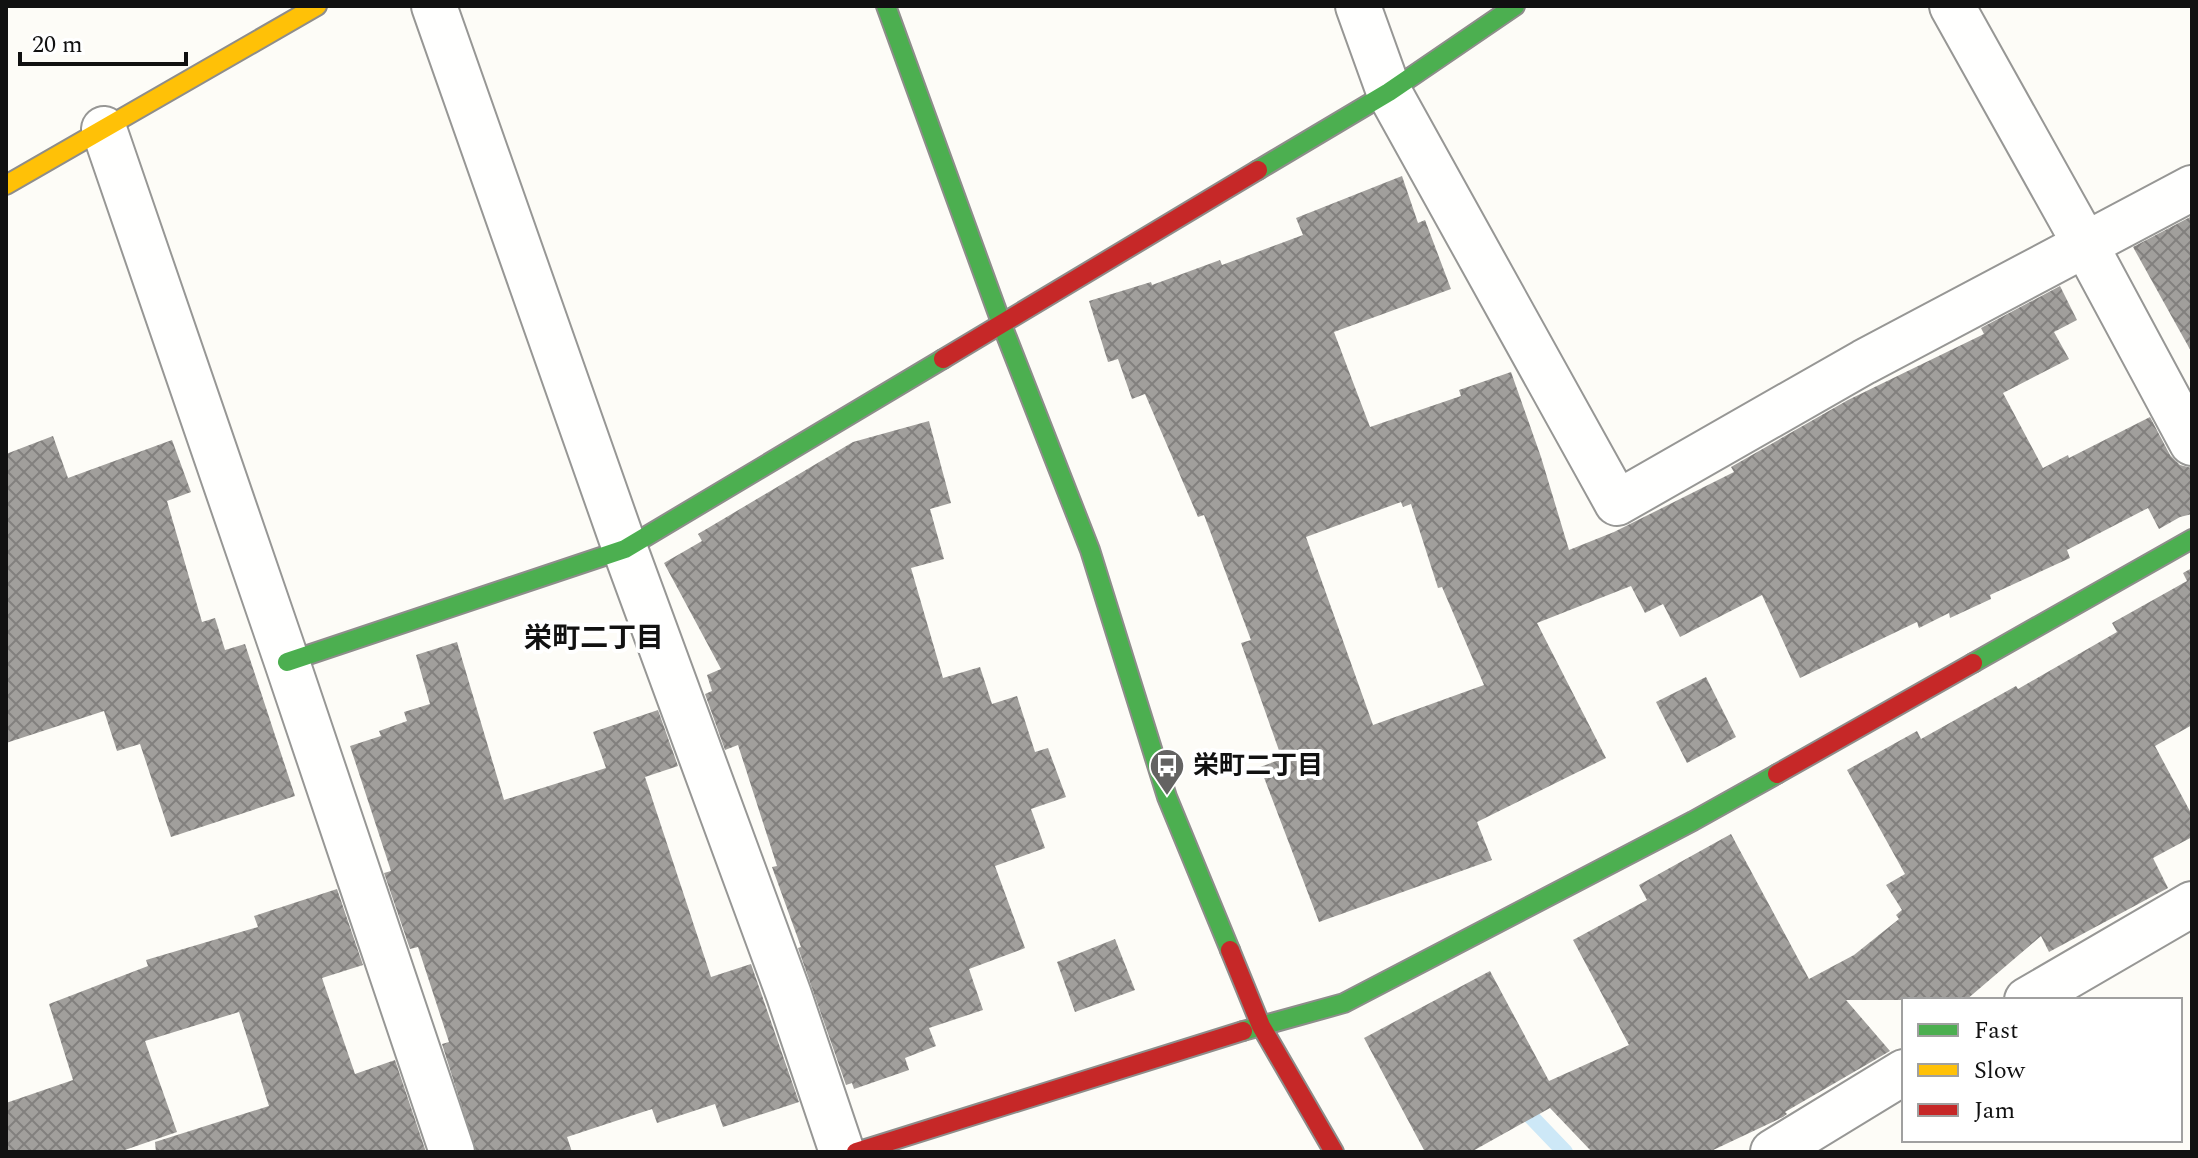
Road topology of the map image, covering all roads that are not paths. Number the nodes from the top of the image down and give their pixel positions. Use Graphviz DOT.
graph roads {
  1 [pos="317,6"];
  2 [pos="434,6"];
  3 [pos="886,6"];
  4 [pos="1358,6"];
  5 [pos="1515,6"];
  6 [pos="1952,6"];
  7 [pos="1389,92"];
  8 [pos="104,129"];
  9 [pos="6,185"];
  10 [pos="2192,188"];
  11 [pos="2085,244"];
  12 [pos="1002,325"];
  13 [pos="2192,443"];
  14 [pos="2192,539"];
  15 [pos="625,549"];
  16 [pos="287,662"];
  17 [pos="2192,904"];
  18 [pos="2030,998"];
  19 [pos="1261,1026"];
  20 [pos="1902,1073"];
  21 [pos="452,1152"];
  22 [pos="842,1152"];
  23 [pos="856,1152"];
  24 [pos="1334,1152"];
  25 [pos="1773,1152"];
  1 -- 8 [label="street"];
  2 -- 15 [label="street"];
  3 -- 12 [label="street"];
  4 -- 7 [label="street"];
  5 -- 7 [label="street"];
  6 -- 11 [label="street"];
  7 -- 11 [label="street"];
  7 -- 12 [label="street"];
  8 -- 9 [label="street"];
  8 -- 16 [label="street"];
  10 -- 11 [label="street"];
  11 -- 13 [label="street"];
  12 -- 15 [label="street"];
  12 -- 19 [label="street"];
  14 -- 19 [label="street"];
  15 -- 16 [label="street"];
  15 -- 22 [label="street"];
  16 -- 21 [label="street"];
  17 -- 18 [label="street"];
  19 -- 23 [label="street"];
  19 -- 24 [label="street"];
  20 -- 25 [label="street"];
}
